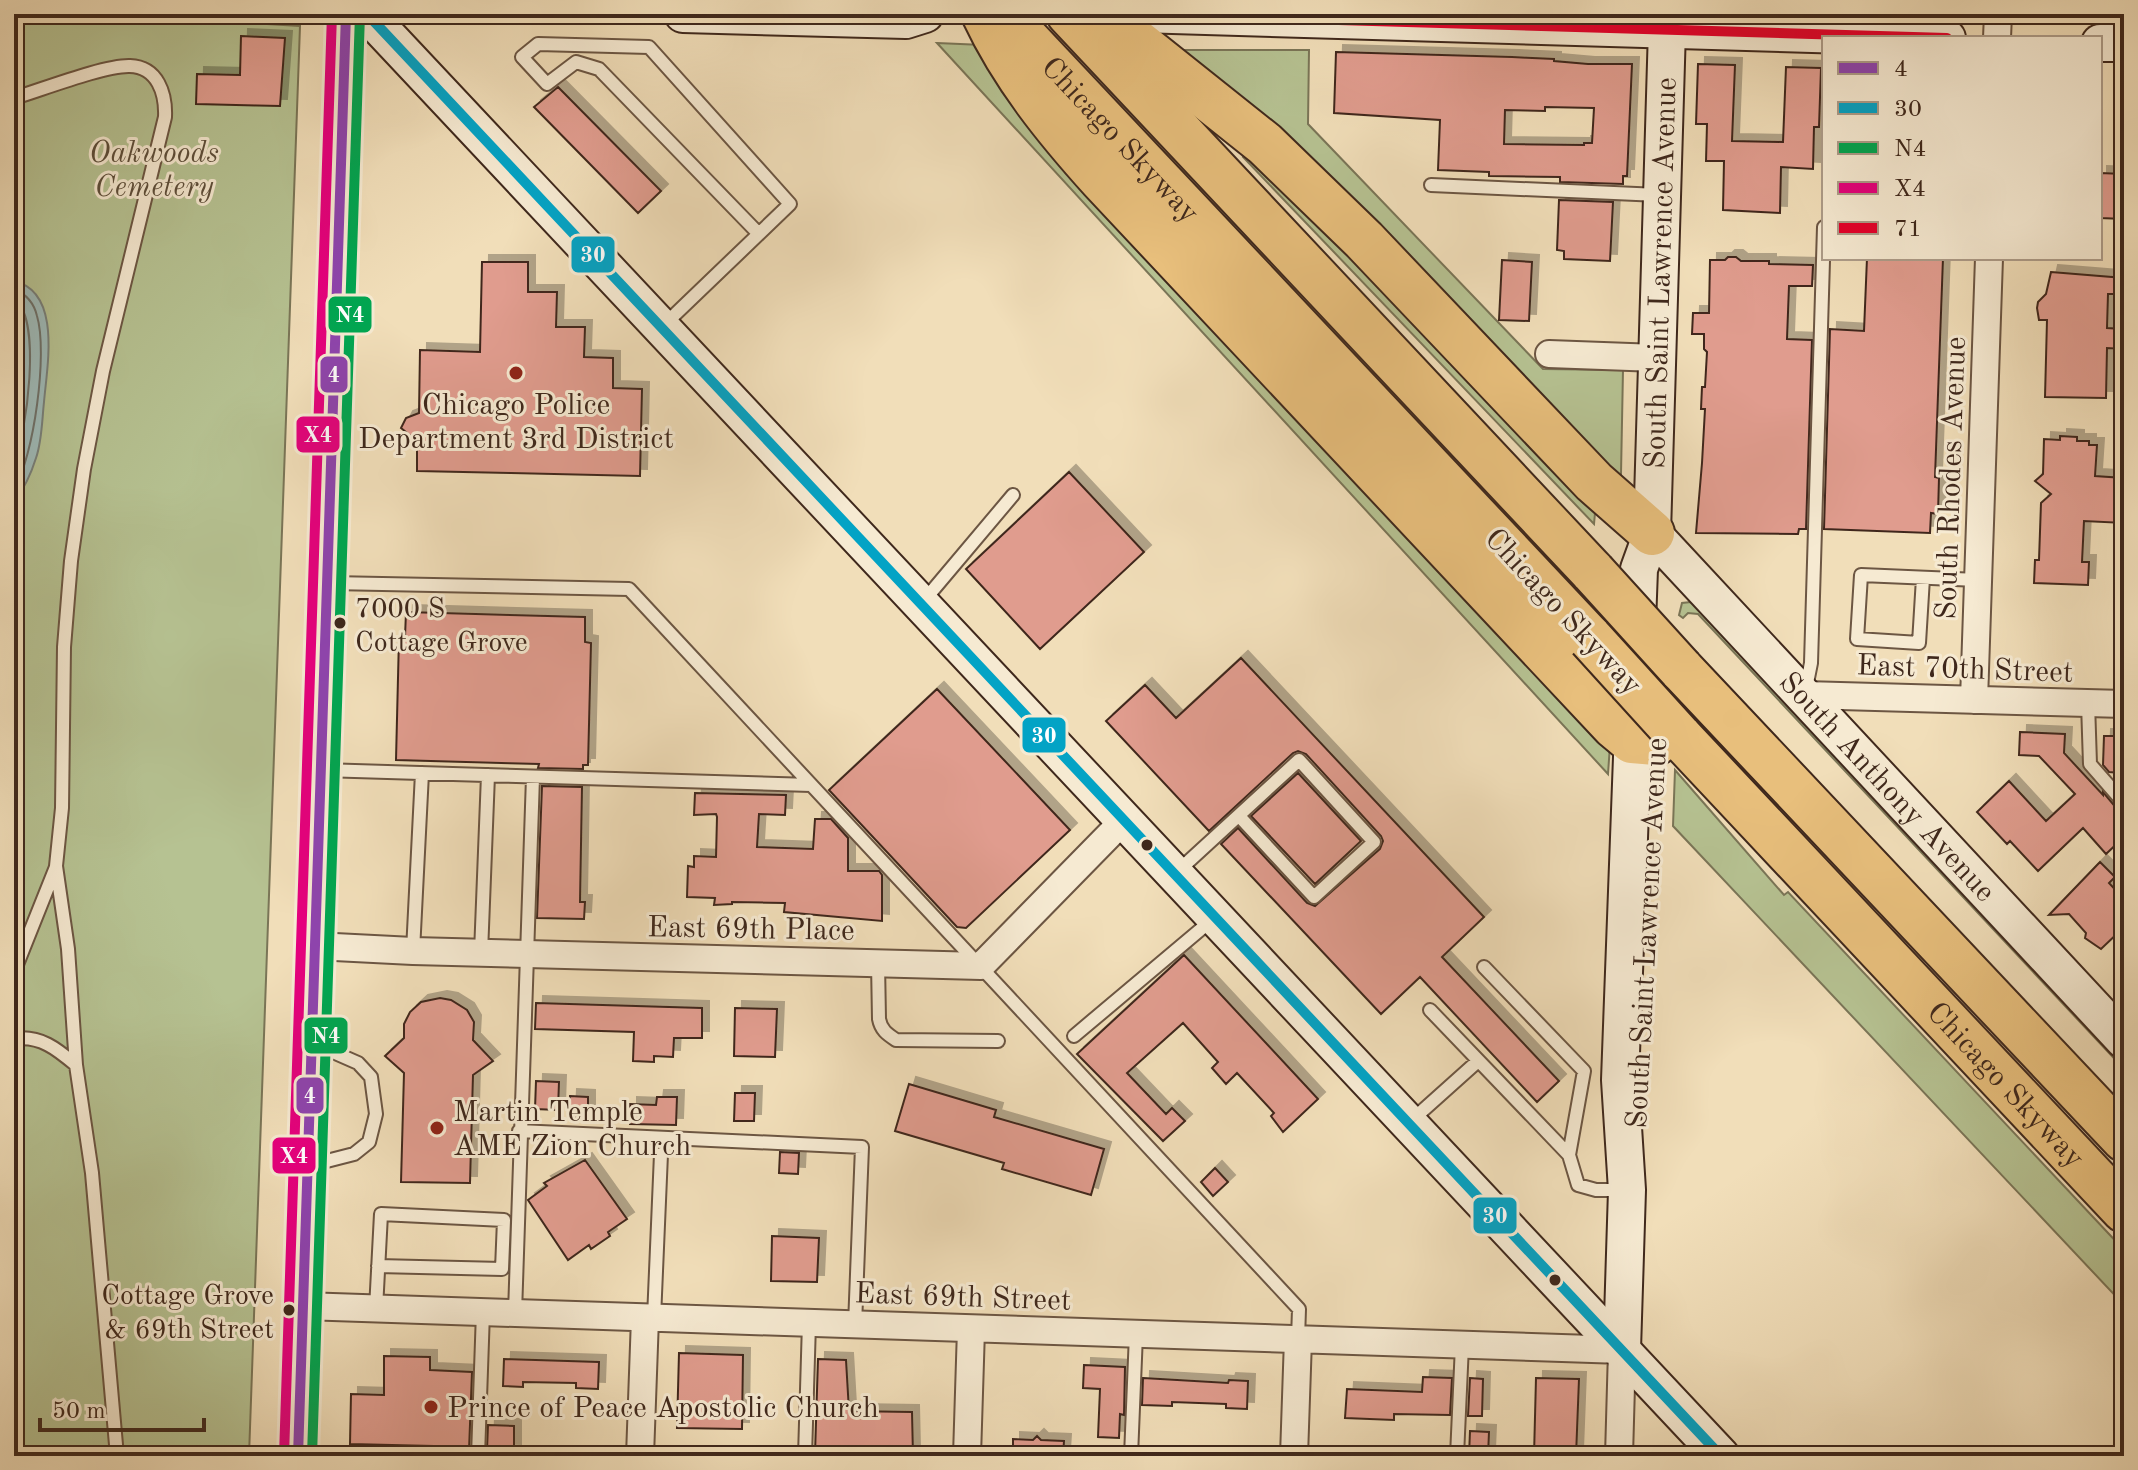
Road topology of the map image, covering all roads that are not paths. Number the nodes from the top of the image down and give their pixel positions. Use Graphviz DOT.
graph roads {
  1 [pos="346,14"];
  2 [pos="367,14"];
  3 [pos="683,14"];
  4 [pos="925,14"];
  5 [pos="1069,14"];
  6 [pos="1175,14"];
  7 [pos="1998,14"];
  8 [pos="1345,17"];
  9 [pos="1505,19"];
  10 [pos="1667,22"];
  11 [pos="1006,31"];
  12 [pos="1102,32"];
  13 [pos="1830,32"];
  14 [pos="1144,33"];
  15 [pos="1908,36"];
  16 [pos="1997,36"];
  17 [pos="2102,43"];
  18 [pos="2124,43"];
  19 [pos="14,98"];
  20 [pos="1431,185"];
  21 [pos="1662,195"];
  22 [pos="758,233"];
  23 [pos="1823,260"];
  24 [pos="1989,260"];
  25 [pos="661,327"];
  26 [pos="1549,354"];
  27 [pos="1657,358"];
  28 [pos="1013,495"];
  29 [pos="1652,533"];
  30 [pos="1923,578"];
  31 [pos="1978,580"];
  32 [pos="327,582"];
  33 [pos="921,604"];
  34 [pos="1805,695"];
  35 [pos="1974,700"];
  36 [pos="2088,703"];
  37 [pos="2124,704"];
  38 [pos="1656,740"];
  39 [pos="321,770"];
  40 [pos="422,773"];
  41 [pos="488,775"];
  42 [pos="533,777"];
  43 [pos="811,785"];
  44 [pos="2124,803"];
  45 [pos="1239,816"];
  46 [pos="1124,820"];
  47 [pos="56,866"];
  48 [pos="1175,874"];
  49 [pos="1215,917"];
  50 [pos="315,946"];
  51 [pos="413,951"];
  52 [pos="481,953"];
  53 [pos="528,954"];
  54 [pos="878,963"];
  55 [pos="981,966"];
  56 [pos="1484,967"];
  57 [pos="14,972"];
  58 [pos="1430,1010"];
  59 [pos="1074,1036"];
  60 [pos="14,1039"];
  61 [pos="2124,1040"];
  62 [pos="998,1041"];
  63 [pos="312,1043"];
  64 [pos="1478,1061"];
  65 [pos="76,1065"];
  66 [pos="1408,1123"];
  67 [pos="519,1131"];
  68 [pos="2124,1139"];
  69 [pos="661,1154"];
  70 [pos="1569,1155"];
  71 [pos="308,1166"];
  72 [pos="1627,1190"];
  73 [pos="2124,1210"];
  74 [pos="509,1255"];
  75 [pos="378,1266"];
  76 [pos="303,1306"];
  77 [pos="376,1309"];
  78 [pos="483,1312"];
  79 [pos="515,1313"];
  80 [pos="649,1318"];
  81 [pos="809,1323"];
  82 [pos="855,1325"];
  83 [pos="971,1329"];
  84 [pos="1136,1334"];
  85 [pos="1298,1339"];
  86 [pos="1462,1345"];
  87 [pos="1622,1350"];
  88 [pos="117,1456"];
  89 [pos="298,1456"];
  90 [pos="478,1456"];
  91 [pos="640,1456"];
  92 [pos="805,1456"];
  93 [pos="967,1456"];
  94 [pos="1131,1456"];
  95 [pos="1294,1456"];
  96 [pos="1457,1456"];
  97 [pos="1619,1456"];
  98 [pos="1721,1456"];
  1 -- 32 [label="main road"];
  2 -- 25 [label="main road"];
  3 -- 4 [label="main road"];
  5 -- 12 [label="highway, Chicago Skyway"];
  6 -- 8 [label="main road"];
  6 -- 14 [label="main road"];
  7 -- 16 [label="street"];
  8 -- 9 [label="main road"];
  9 -- 10 [label="main road"];
  10 -- 13 [label="main road"];
  10 -- 21 [label="main road, South Saint Lawrence Avenue"];
  11 -- 38 [label="highway, Chicago Skyway, bridge"];
  11 -- 38 [label="highway"];
  12 -- 14 [label="highway"];
  12 -- 68 [label="highway, Chicago Skyway, bridge"];
  13 -- 15 [label="main road"];
  14 -- 29 [label="highway"];
  17 -- 18 [label="main road"];
  19 -- 47 [label="lane"];
  20 -- 21 [label="lane"];
  21 -- 27 [label="main road, South Saint Lawrence Avenue"];
  22 -- 22 [label="lane"];
  22 -- 25 [label="lane"];
  23 -- 34 [label="lane"];
  24 -- 31 [label="street, South Rhodes Avenue"];
  25 -- 33 [label="main road"];
  26 -- 27 [label="street"];
  27 -- 29 [label="main road, South Saint Lawrence Avenue"];
  28 -- 33 [label="lane"];
  29 -- 34 [label="main road, South Anthony Avenue"];
  29 -- 38 [label="main road, South Saint Lawrence Avenue"];
  30 -- 30 [label="lane"];
  30 -- 31 [label="lane"];
  31 -- 35 [label="street, South Rhodes Avenue"];
  32 -- 39 [label="main road"];
  32 -- 43 [label="lane"];
  33 -- 46 [label="main road"];
  34 -- 35 [label="street, East 70th Street"];
  34 -- 61 [label="main road, South Anthony Avenue"];
  35 -- 36 [label="street, East 70th Street"];
  36 -- 37 [label="street, East 70th Street"];
  36 -- 44 [label="lane"];
  38 -- 72 [label="main road, South Saint Lawrence Avenue"];
  38 -- 73 [label="highway, Chicago Skyway"];
  39 -- 40 [label="lane"];
  39 -- 50 [label="main road"];
  40 -- 41 [label="lane"];
  40 -- 51 [label="lane"];
  41 -- 42 [label="lane"];
  41 -- 52 [label="lane"];
  42 -- 43 [label="lane"];
  42 -- 53 [label="lane"];
  43 -- 55 [label="lane"];
  45 -- 45 [label="lane"];
  45 -- 48 [label="lane"];
  46 -- 48 [label="main road"];
  46 -- 55 [label="street"];
  47 -- 57 [label="lane"];
  47 -- 65 [label="lane"];
  48 -- 49 [label="main road"];
  49 -- 59 [label="lane"];
  49 -- 66 [label="main road"];
  50 -- 51 [label="street, East 69th Place"];
  50 -- 63 [label="main road"];
  51 -- 52 [label="street, East 69th Place"];
  52 -- 53 [label="street, East 69th Place"];
  53 -- 54 [label="street, East 69th Place"];
  53 -- 67 [label="lane"];
  54 -- 55 [label="street, East 69th Place"];
  54 -- 62 [label="lane"];
  55 -- 85 [label="lane"];
  56 -- 70 [label="lane"];
  58 -- 64 [label="lane"];
  60 -- 65 [label="lane"];
  63 -- 71 [label="main road"];
  63 -- 71 [label="lane"];
  64 -- 66 [label="lane"];
  64 -- 70 [label="lane"];
  65 -- 88 [label="lane"];
  66 -- 87 [label="main road"];
  67 -- 74 [label="lane"];
  67 -- 82 [label="lane"];
  69 -- 80 [label="lane"];
  70 -- 72 [label="lane"];
  71 -- 76 [label="main road"];
  72 -- 87 [label="main road, South Saint Lawrence Avenue"];
  74 -- 75 [label="lane"];
  74 -- 75 [label="lane"];
  74 -- 79 [label="lane"];
  75 -- 77 [label="lane"];
  76 -- 77 [label="street, East 69th Street"];
  76 -- 89 [label="main road"];
  77 -- 78 [label="street, East 69th Street"];
  78 -- 79 [label="street, East 69th Street"];
  78 -- 90 [label="lane"];
  79 -- 80 [label="street, East 69th Street"];
  80 -- 81 [label="street, East 69th Street"];
  80 -- 91 [label="street"];
  81 -- 82 [label="street, East 69th Street"];
  81 -- 92 [label="lane"];
  82 -- 83 [label="street, East 69th Street"];
  83 -- 84 [label="street, East 69th Street"];
  83 -- 93 [label="street"];
  84 -- 85 [label="street, East 69th Street"];
  84 -- 94 [label="lane"];
  85 -- 86 [label="street, East 69th Street"];
  85 -- 95 [label="street"];
  86 -- 87 [label="street, East 69th Street"];
  86 -- 96 [label="lane"];
  87 -- 97 [label="street, South Saint Lawrence Avenue"];
  87 -- 98 [label="main road"];
}
